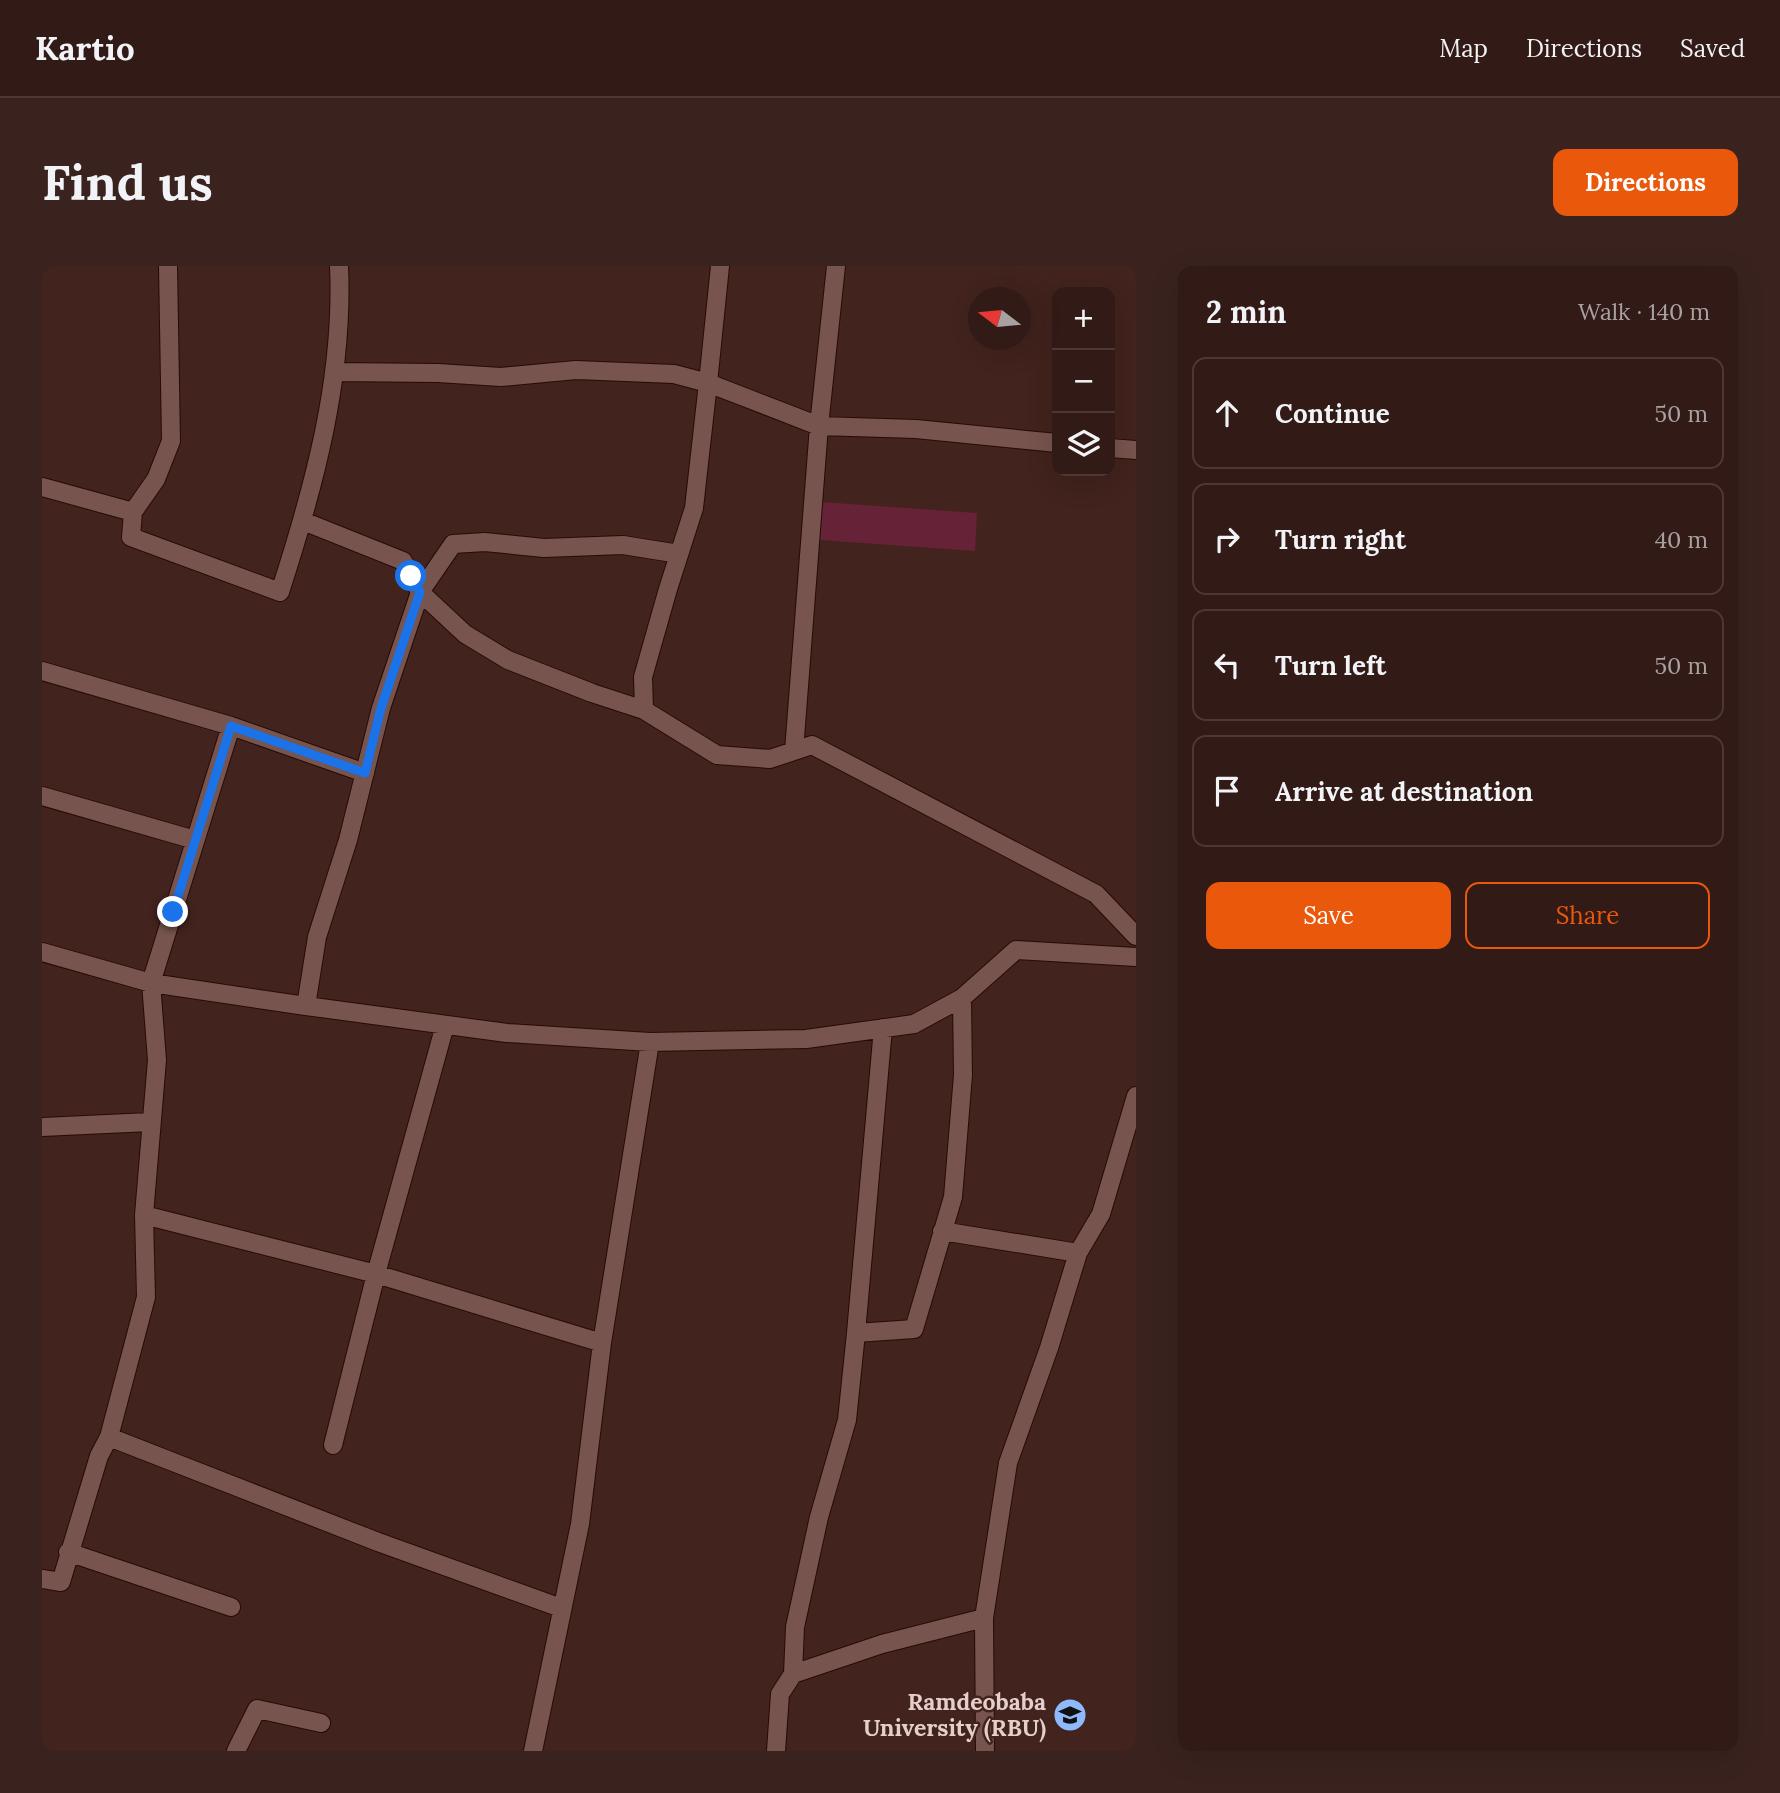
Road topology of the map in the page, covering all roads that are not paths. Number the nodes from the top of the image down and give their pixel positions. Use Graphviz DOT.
graph roads {
  1 [pos="168,266"];
  2 [pos="339,266"];
  3 [pos="720,266"];
  4 [pos="836,266"];
  5 [pos="335,372"];
  6 [pos="708,383"];
  7 [pos="819,426"];
  8 [pos="1052,443"];
  9 [pos="1115,448"];
  10 [pos="1136,450"];
  11 [pos="42,487"];
  12 [pos="132,512"];
  13 [pos="303,521"];
  14 [pos="679,554"];
  15 [pos="420,592"];
  16 [pos="42,671"];
  17 [pos="644,710"];
  18 [pos="231,726"];
  19 [pos="794,751"];
  20 [pos="365,773"];
  21 [pos="42,796"];
  22 [pos="195,840"];
  23 [pos="1136,936"];
  24 [pos="42,952"];
  25 [pos="1136,957"];
  26 [pos="151,983"];
  27 [pos="962,998"];
  28 [pos="306,1006"];
  29 [pos="445,1025"];
  30 [pos="883,1028"];
  31 [pos="650,1042"];
  32 [pos="1135,1106"];
  33 [pos="150,1122"];
  34 [pos="42,1127"];
  35 [pos="144,1215"];
  36 [pos="942,1231"];
  37 [pos="1078,1253"];
  38 [pos="376,1274"];
  39 [pos="856,1333"];
  40 [pos="602,1343"];
  41 [pos="109,1437"];
  42 [pos="333,1445"];
  43 [pos="68,1552"];
  44 [pos="42,1579"];
  45 [pos="231,1607"];
  46 [pos="561,1608"];
  47 [pos="985,1618"];
  48 [pos="793,1674"];
  49 [pos="321,1723"];
  50 [pos="236,1751"];
  51 [pos="533,1751"];
  52 [pos="776,1751"];
  53 [pos="985,1751"];
  1 -- 12 [label="street"];
  2 -- 5 [label="street"];
  3 -- 6 [label="street"];
  4 -- 7 [label="street"];
  5 -- 6 [label="street"];
  5 -- 13 [label="street"];
  6 -- 7 [label="street"];
  6 -- 14 [label="street"];
  7 -- 8 [label="street"];
  7 -- 19 [label="street"];
  9 -- 10 [label="street"];
  11 -- 12 [label="street"];
  12 -- 13 [label="street"];
  13 -- 15 [label="street"];
  14 -- 15 [label="street"];
  14 -- 17 [label="street"];
  15 -- 17 [label="street"];
  15 -- 20 [label="street"];
  16 -- 18 [label="street"];
  17 -- 19 [label="street"];
  18 -- 20 [label="street"];
  18 -- 22 [label="street"];
  19 -- 23 [label="street"];
  20 -- 28 [label="street"];
  21 -- 22 [label="street"];
  22 -- 26 [label="street"];
  24 -- 26 [label="street"];
  25 -- 27 [label="street"];
  26 -- 28 [label="street"];
  26 -- 33 [label="street"];
  27 -- 30 [label="street"];
  27 -- 36 [label="street"];
  28 -- 29 [label="street"];
  29 -- 31 [label="street"];
  29 -- 38 [label="street"];
  30 -- 31 [label="street"];
  30 -- 39 [label="street"];
  31 -- 40 [label="street"];
  32 -- 37 [label="street"];
  33 -- 34 [label="street"];
  33 -- 35 [label="street"];
  35 -- 38 [label="street"];
  35 -- 41 [label="street"];
  36 -- 37 [label="street"];
  36 -- 39 [label="street"];
  37 -- 47 [label="street"];
  38 -- 40 [label="street"];
  38 -- 42 [label="street"];
  39 -- 48 [label="street"];
  40 -- 46 [label="street"];
  41 -- 43 [label="street"];
  41 -- 46 [label="street"];
  43 -- 44 [label="street"];
  43 -- 45 [label="street"];
  46 -- 51 [label="street"];
  47 -- 48 [label="street"];
  47 -- 53 [label="street"];
  48 -- 52 [label="street"];
  49 -- 50 [label="street"];
}
